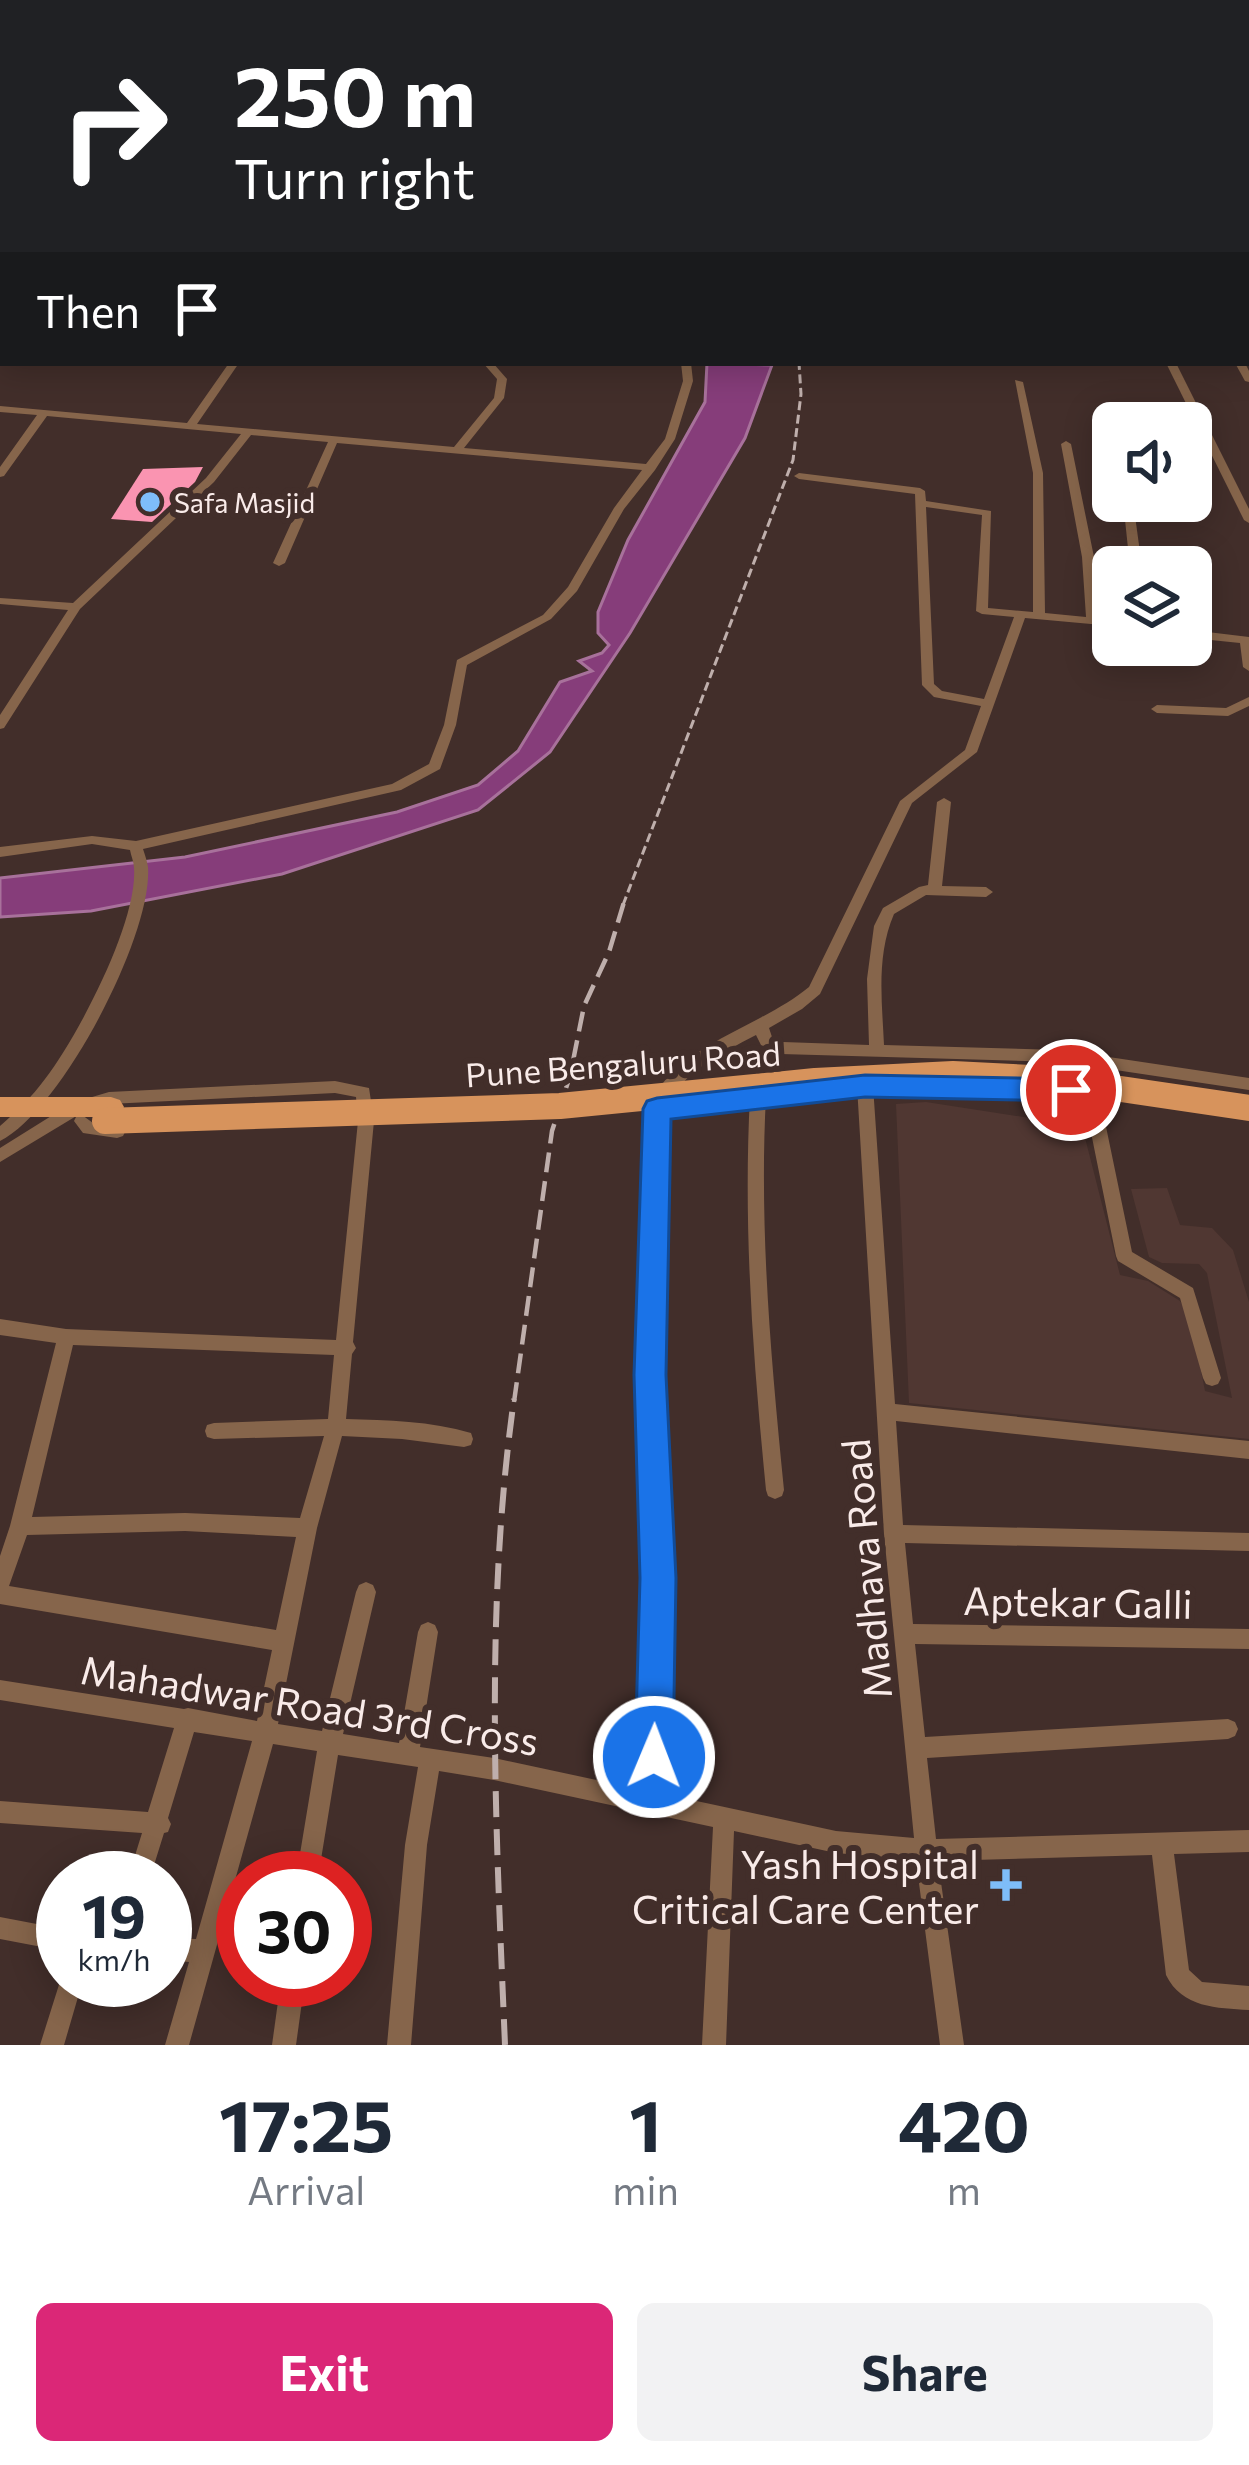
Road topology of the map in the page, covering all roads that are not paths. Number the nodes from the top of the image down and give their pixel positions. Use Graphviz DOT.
graph roads {
  1 [pos="232,366"];
  2 [pos="491,366"];
  3 [pos="686,366"];
  4 [pos="1172,366"];
  5 [pos="1018,382"];
  6 [pos="0,410"];
  7 [pos="44,413"];
  8 [pos="190,426"];
  9 [pos="248,432"];
  10 [pos="334,439"];
  11 [pos="1066,444"];
  12 [pos="457,450"];
  13 [pos="651,468"];
  14 [pos="0,474"];
  15 [pos="799,476"];
  16 [pos="924,504"];
  17 [pos="1249,520"];
  18 [pos="279,563"];
  19 [pos="0,601"];
  20 [pos="76,607"];
  21 [pos="1039,617"];
  22 [pos="1018,618"];
  23 [pos="1092,620"];
  24 [pos="1212,637"];
  25 [pos="1247,641"];
  26 [pos="1249,667"];
  27 [pos="1249,700"];
  28 [pos="989,704"];
  29 [pos="1157,709"];
  30 [pos="3,717"];
  31 [pos="944,802"];
  32 [pos="136,846"];
  33 [pos="0,852"];
  34 [pos="935,889"];
  35 [pos="986,892"];
  36 [pos="762,1028"];
  37 [pos="877,1050"];
  38 [pos="1249,1084"];
  39 [pos="865,1086"];
  40 [pos="1091,1094"];
  41 [pos="1249,1095"];
  42 [pos="758,1096"];
  43 [pos="657,1109"];
  44 [pos="1249,1113"];
  45 [pos="87,1116"];
  46 [pos="10,1118"];
  47 [pos="366,1121"];
  48 [pos="0,1156"];
  49 [pos="0,1327"];
  50 [pos="67,1337"];
  51 [pos="346,1348"];
  52 [pos="1212,1378"];
  53 [pos="888,1412"];
  54 [pos="336,1426"];
  55 [pos="214,1431"];
  56 [pos="464,1439"];
  57 [pos="1249,1450"];
  58 [pos="776,1490"];
  59 [pos="20,1526"];
  60 [pos="307,1528"];
  61 [pos="894,1534"];
  62 [pos="1249,1542"];
  63 [pos="0,1585"];
  64 [pos="366,1592"];
  65 [pos="0,1594"];
  66 [pos="428,1632"];
  67 [pos="907,1634"];
  68 [pos="1249,1639"];
  69 [pos="285,1642"];
  70 [pos="0,1690"];
  71 [pos="188,1718"];
  72 [pos="1228,1729"];
  73 [pos="266,1730"];
  74 [pos="331,1741"];
  75 [pos="916,1748"];
  76 [pos="419,1756"];
  77 [pos="653,1802"];
  78 [pos="0,1812"];
  79 [pos="724,1818"];
  80 [pos="160,1824"];
  81 [pos="1249,1841"];
  82 [pos="1162,1843"];
  83 [pos="926,1850"];
  84 [pos="150,1851"];
  85 [pos="312,1851"];
  86 [pos="0,1928"];
  87 [pos="36,1935"];
  88 [pos="192,1950"];
  89 [pos="203,1951"];
  90 [pos="1249,1998"];
  91 [pos="63,2007"];
  92 [pos="289,2007"];
  93 [pos="52,2045"];
  94 [pos="177,2045"];
  95 [pos="284,2045"];
  96 [pos="399,2045"];
  97 [pos="714,2045"];
  98 [pos="952,2045"];
  1 -- 8 [label="street"];
  2 -- 12 [label="street"];
  3 -- 13 [label="street"];
  4 -- 17 [label="street"];
  5 -- 21 [label="street"];
  6 -- 7 [label="street"];
  7 -- 8 [label="street"];
  7 -- 14 [label="street"];
  8 -- 9 [label="street"];
  9 -- 10 [label="street"];
  9 -- 20 [label="street"];
  10 -- 12 [label="street"];
  10 -- 18 [label="street"];
  11 -- 23 [label="street"];
  12 -- 13 [label="street"];
  13 -- 32 [label="street"];
  15 -- 16 [label="street"];
  16 -- 22 [label="street"];
  16 -- 28 [label="street"];
  19 -- 20 [label="street"];
  20 -- 30 [label="street"];
  21 -- 22 [label="street"];
  21 -- 23 [label="street"];
  22 -- 28 [label="street"];
  24 -- 25 [label="street"];
  25 -- 26 [label="street"];
  27 -- 29 [label="street"];
  28 -- 36 [label="street"];
  31 -- 34 [label="street"];
  32 -- 33 [label="street"];
  32 -- 46 [label="street"];
  34 -- 35 [label="street"];
  34 -- 37 [label="street"];
  36 -- 37 [label="street"];
  36 -- 43 [label="street"];
  37 -- 38 [label="street"];
  39 -- 40 [label="street"];
  39 -- 42 [label="street"];
  39 -- 53 [label="street, Madhava Road"];
  40 -- 44 [label="street"];
  40 -- 52 [label="street"];
  41 -- 45 [label="main road"];
  42 -- 43 [label="street"];
  42 -- 58 [label="street"];
  43 -- 77 [label="street"];
  44 -- 45 [label="main road, Pune Bengaluru Road, bridge"];
  45 -- 46 [label="main road, Pune Bengaluru Road"];
  45 -- 47 [label="street"];
  45 -- 47 [label="street"];
  45 -- 48 [label="street"];
  47 -- 51 [label="street"];
  49 -- 50 [label="street"];
  50 -- 51 [label="street"];
  50 -- 59 [label="street"];
  51 -- 54 [label="street"];
  53 -- 57 [label="street"];
  53 -- 61 [label="street, Madhava Road"];
  54 -- 55 [label="street"];
  54 -- 56 [label="street"];
  54 -- 60 [label="street"];
  59 -- 60 [label="street"];
  59 -- 63 [label="street"];
  60 -- 69 [label="street"];
  61 -- 62 [label="street"];
  61 -- 67 [label="street, Madhava Road"];
  64 -- 74 [label="street"];
  65 -- 69 [label="street"];
  66 -- 76 [label="street"];
  67 -- 68 [label="street, Aptekar Galli"];
  67 -- 75 [label="street, Madhava Road"];
  69 -- 73 [label="street"];
  70 -- 71 [label="street, Mahadwar Road 3rd Cross"];
  71 -- 73 [label="street, Mahadwar Road 3rd Cross"];
  71 -- 80 [label="street"];
  72 -- 75 [label="street"];
  73 -- 74 [label="street, Mahadwar Road 3rd Cross"];
  73 -- 89 [label="street"];
  74 -- 76 [label="street, Mahadwar Road 3rd Cross"];
  74 -- 85 [label="street"];
  75 -- 83 [label="street, Madhava Road"];
  76 -- 77 [label="street, Mahadwar Road 3rd Cross"];
  76 -- 96 [label="street"];
  77 -- 79 [label="street, Mahadwar Road 3rd Cross"];
  78 -- 80 [label="street"];
  79 -- 83 [label="street, Mahadwar Road 3rd Cross"];
  79 -- 97 [label="street"];
  80 -- 84 [label="street"];
  81 -- 82 [label="street, Mahadwar Road 3rd Cross"];
  82 -- 83 [label="street, Mahadwar Road 3rd Cross"];
  82 -- 90 [label="street"];
  83 -- 98 [label="street, Madhava Road"];
  86 -- 87 [label="street"];
  88 -- 89 [label="street"];
  89 -- 94 [label="street"];
  91 -- 93 [label="street"];
  92 -- 95 [label="street"];
}
